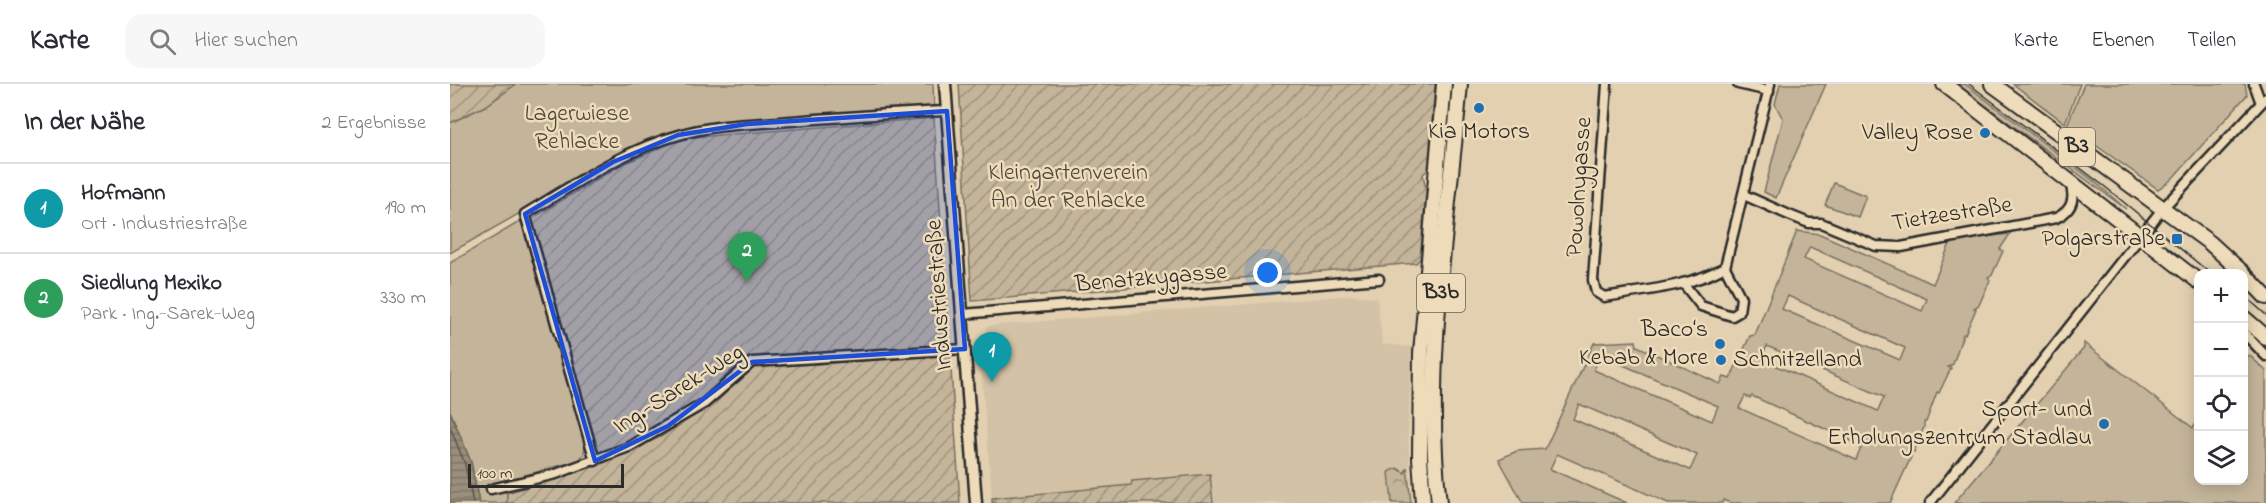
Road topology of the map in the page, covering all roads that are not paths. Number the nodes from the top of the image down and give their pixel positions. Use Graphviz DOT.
graph roads {
  1 [pos="945,84"];
  2 [pos="1444,84"];
  3 [pos="1460,84"];
  4 [pos="1607,84"];
  5 [pos="1738,84"];
  6 [pos="1944,84"];
  7 [pos="1992,84"];
  8 [pos="2254,84"];
  9 [pos="1769,88"];
  10 [pos="2264,101"];
  11 [pos="947,111"];
  12 [pos="2069,178"];
  13 [pos="1744,195"];
  14 [pos="2163,208"];
  15 [pos="2142,236"];
  16 [pos="1725,267"];
  17 [pos="2238,269"];
  18 [pos="2194,277"];
  19 [pos="1379,279"];
  20 [pos="2248,279"];
  21 [pos="1683,283"];
  22 [pos="2266,297"];
  23 [pos="963,314"];
  24 [pos="2248,321"];
  25 [pos="2248,337"];
  26 [pos="2266,337"];
  27 [pos="965,350"];
  28 [pos="2266,356"];
  29 [pos="595,461"];
  30 [pos="491,489"];
  31 [pos="976,503"];
  32 [pos="1423,503"];
  33 [pos="1439,503"];
  34 [pos="1930,503"];
  1 -- 11 [label="street, Industriestraße"];
  2 -- 32 [label="main road, B3b"];
  3 -- 33 [label="main road, B3b"];
  4 -- 21 [label="street, Powolnygasse"];
  5 -- 9 [label="street"];
  6 -- 12 [label="main road, B3"];
  7 -- 14 [label="main road, B3"];
  8 -- 10 [label="street"];
  9 -- 13 [label="street"];
  10 -- 14 [label="street"];
  11 -- 23 [label="street, Industriestraße"];
  11 -- 29 [label="street"];
  12 -- 13 [label="street, Tietzestraße"];
  12 -- 15 [label="main road, B3"];
  13 -- 16 [label="street"];
  14 -- 15 [label="street"];
  14 -- 17 [label="main road, B3"];
  15 -- 18 [label="main road, B3"];
  15 -- 34 [label="street"];
  16 -- 21 [label="street"];
  16 -- 21 [label="street"];
  19 -- 23 [label="street, Benatzkygasse"];
  20 -- 22 [label="main road, B3"];
  23 -- 27 [label="street, Industriestraße"];
  24 -- 26 [label="main road"];
  25 -- 28 [label="street"];
  27 -- 29 [label="street, Ing.-Sarek-Weg"];
  27 -- 31 [label="street, Industriestraße"];
  29 -- 30 [label="street, Ing.-Sarek-Weg"];
}
